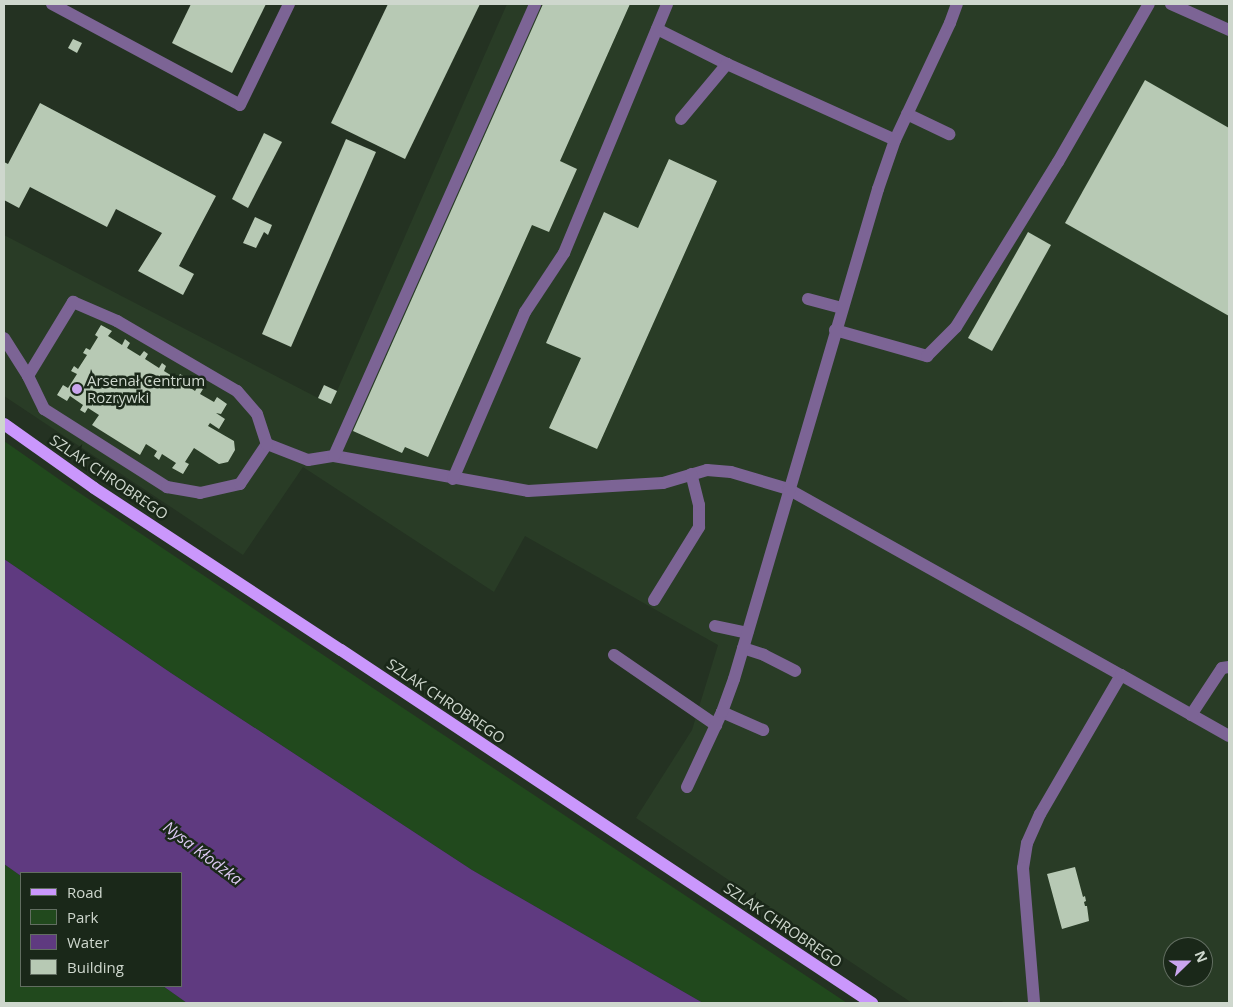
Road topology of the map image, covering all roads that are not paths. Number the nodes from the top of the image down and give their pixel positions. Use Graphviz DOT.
graph roads {
  1 [pos="52,4"];
  2 [pos="289,4"];
  3 [pos="535,4"];
  4 [pos="667,4"];
  5 [pos="957,4"];
  6 [pos="1149,4"];
  7 [pos="1171,4"];
  8 [pos="657,29"];
  9 [pos="1229,30"];
  10 [pos="727,64"];
  11 [pos="907,114"];
  12 [pos="680,119"];
  13 [pos="949,134"];
  14 [pos="895,140"];
  15 [pos="808,299"];
  16 [pos="842,308"];
  17 [pos="835,330"];
  18 [pos="4,338"];
  19 [pos="28,376"];
  20 [pos="4,424"];
  21 [pos="267,444"];
  22 [pos="334,456"];
  23 [pos="691,474"];
  24 [pos="452,478"];
  25 [pos="788,489"];
  26 [pos="654,600"];
  27 [pos="715,626"];
  28 [pos="747,634"];
  29 [pos="744,648"];
  30 [pos="614,655"];
  31 [pos="1229,667"];
  32 [pos="795,671"];
  33 [pos="1121,675"];
  34 [pos="722,712"];
  35 [pos="1190,714"];
  36 [pos="716,725"];
  37 [pos="762,730"];
  38 [pos="1229,736"];
  39 [pos="687,787"];
  40 [pos="872,1003"];
  41 [pos="1034,1003"];
  1 -- 2 [label="lane"];
  3 -- 22 [label="lane"];
  4 -- 8 [label="lane"];
  5 -- 11 [label="lane"];
  6 -- 17 [label="lane"];
  7 -- 9 [label="lane"];
  8 -- 10 [label="lane"];
  8 -- 24 [label="lane"];
  10 -- 12 [label="lane"];
  10 -- 14 [label="lane"];
  11 -- 13 [label="lane"];
  11 -- 14 [label="lane"];
  14 -- 16 [label="lane"];
  15 -- 16 [label="lane"];
  16 -- 17 [label="lane"];
  17 -- 25 [label="lane"];
  18 -- 19 [label="lane"];
  19 -- 21 [label="lane"];
  19 -- 21 [label="lane"];
  20 -- 40 [label="main road, SZLAK CHROBREGO"];
  21 -- 22 [label="lane"];
  22 -- 24 [label="lane"];
  23 -- 24 [label="lane"];
  23 -- 25 [label="lane"];
  23 -- 26 [label="lane"];
  25 -- 28 [label="lane"];
  25 -- 33 [label="lane"];
  27 -- 28 [label="lane"];
  28 -- 29 [label="lane"];
  29 -- 32 [label="lane"];
  29 -- 34 [label="lane"];
  30 -- 36 [label="lane"];
  31 -- 35 [label="lane"];
  33 -- 35 [label="lane"];
  33 -- 41 [label="lane"];
  34 -- 36 [label="lane"];
  34 -- 37 [label="lane"];
  35 -- 38 [label="lane"];
  36 -- 39 [label="lane"];
}
